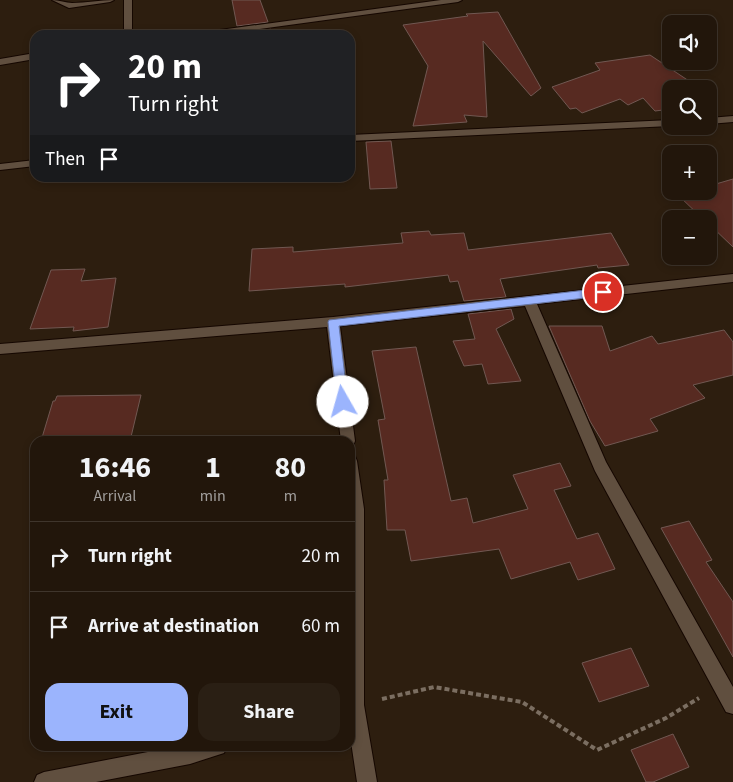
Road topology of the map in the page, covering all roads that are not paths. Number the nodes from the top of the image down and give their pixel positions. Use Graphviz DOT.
graph roads {
  1 [pos="56,0"];
  2 [pos="110,0"];
  3 [pos="128,0"];
  4 [pos="458,0"];
  5 [pos="128,30"];
  6 [pos="235,30"];
  7 [pos="30,57"];
  8 [pos="0,62"];
  9 [pos="733,119"];
  10 [pos="717,120"];
  11 [pos="662,122"];
  12 [pos="355,138"];
  13 [pos="30,164"];
  14 [pos="0,167"];
  15 [pos="733,278"];
  16 [pos="529,300"];
  17 [pos="333,322"];
  18 [pos="0,349"];
  19 [pos="347,436"];
  20 [pos="355,501"];
  21 [pos="355,558"];
  22 [pos="733,705"];
  23 [pos="355,720"];
  24 [pos="200,751"];
  25 [pos="44,782"];
  26 [pos="367,782"];
  1 -- 2 [label="street"];
  3 -- 5 [label="street"];
  4 -- 6 [label="street"];
  7 -- 8 [label="street"];
  9 -- 10 [label="street"];
  11 -- 12 [label="street"];
  13 -- 14 [label="street"];
  15 -- 16 [label="street"];
  16 -- 17 [label="street"];
  16 -- 22 [label="street"];
  17 -- 18 [label="street"];
  17 -- 19 [label="street"];
  20 -- 21 [label="street"];
  23 -- 26 [label="street"];
  24 -- 25 [label="street"];
}
